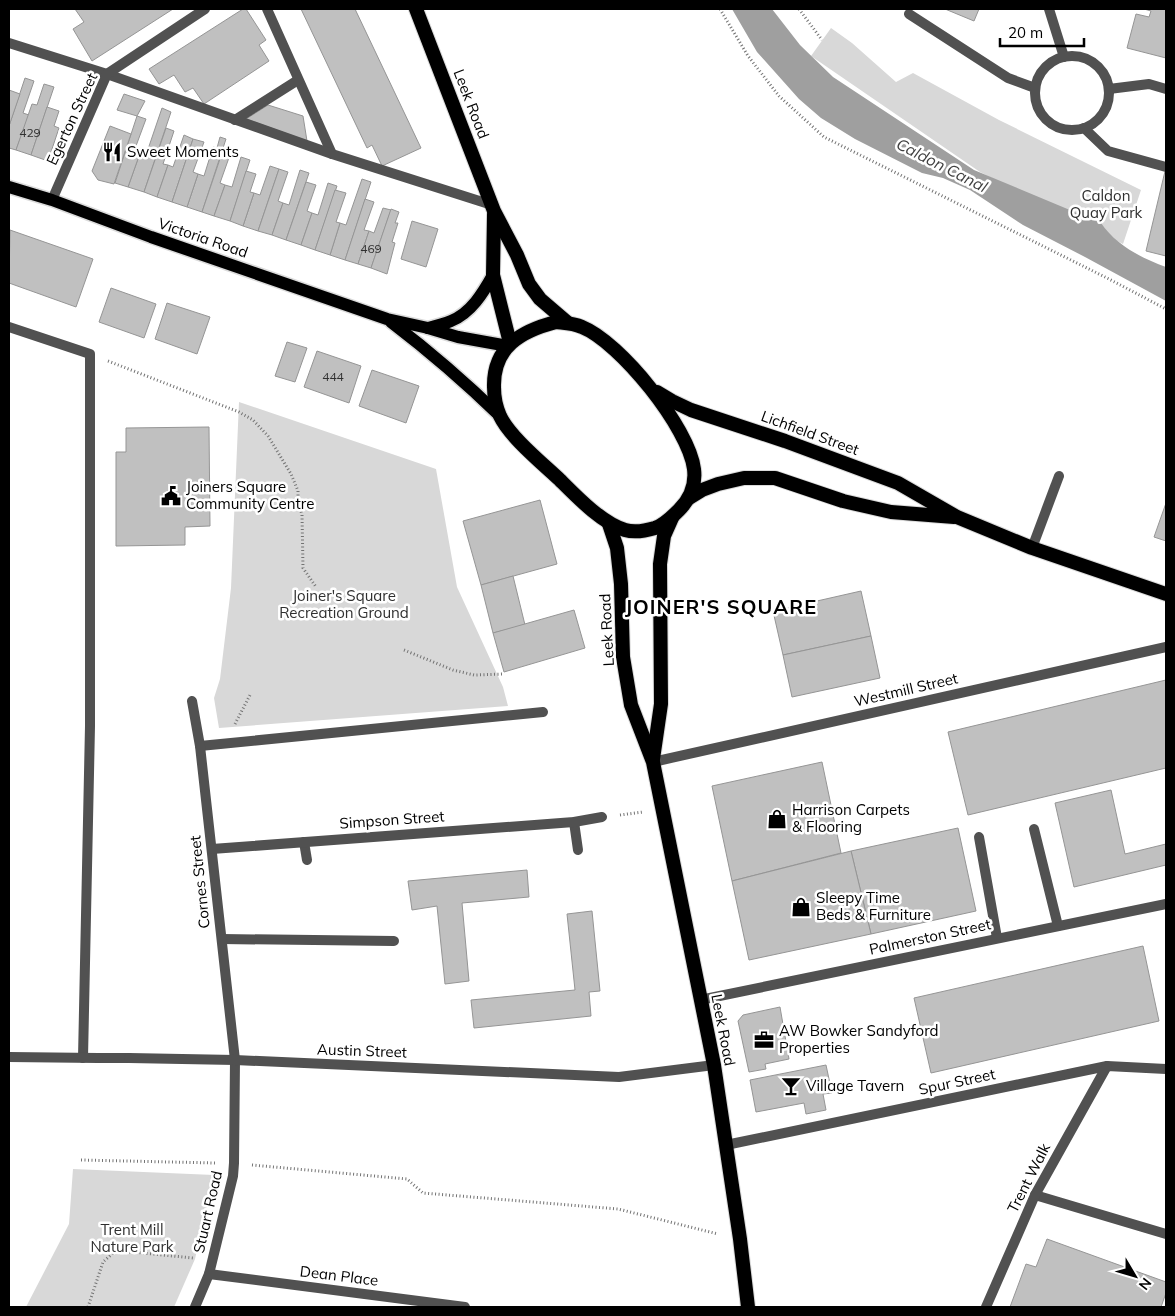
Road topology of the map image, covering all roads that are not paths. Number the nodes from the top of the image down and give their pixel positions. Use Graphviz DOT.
graph roads {
  1 [pos="204,9"];
  2 [pos="266,9"];
  3 [pos="416,9"];
  4 [pos="1049,9"];
  5 [pos="909,14"];
  6 [pos="9,43"];
  7 [pos="1064,57"];
  8 [pos="107,74"];
  9 [pos="298,80"];
  10 [pos="1035,88"];
  11 [pos="1109,89"];
  12 [pos="1166,89"];
  13 [pos="236,120"];
  14 [pos="1084,128"];
  15 [pos="332,154"];
  16 [pos="1166,167"];
  17 [pos="9,187"];
  18 [pos="52,200"];
  19 [pos="493,208"];
  20 [pos="493,275"];
  21 [pos="387,319"];
  22 [pos="568,323"];
  23 [pos="9,327"];
  24 [pos="428,328"];
  25 [pos="509,344"];
  26 [pos="650,387"];
  27 [pos="501,417"];
  28 [pos="1059,476"];
  29 [pos="689,498"];
  30 [pos="957,517"];
  31 [pos="672,518"];
  32 [pos="609,524"];
  33 [pos="1032,548"];
  34 [pos="1166,594"];
  35 [pos="1166,647"];
  36 [pos="192,701"];
  37 [pos="543,712"];
  38 [pos="200,746"];
  39 [pos="653,762"];
  40 [pos="602,817"];
  41 [pos="574,822"];
  42 [pos="1034,829"];
  43 [pos="979,837"];
  44 [pos="304,842"];
  45 [pos="212,849"];
  46 [pos="578,850"];
  47 [pos="306,860"];
  48 [pos="1166,904"];
  49 [pos="1058,926"];
  50 [pos="997,938"];
  51 [pos="222,939"];
  52 [pos="394,941"];
  53 [pos="700,1000"];
  54 [pos="9,1057"];
  55 [pos="83,1058"];
  56 [pos="235,1060"];
  57 [pos="714,1065"];
  58 [pos="1107,1066"];
  59 [pos="1166,1069"];
  60 [pos="726,1145"];
  61 [pos="1035,1195"];
  62 [pos="1166,1234"];
  63 [pos="209,1274"];
  64 [pos="195,1307"];
  65 [pos="465,1307"];
  66 [pos="748,1307"];
  67 [pos="986,1307"];
  1 -- 8 [label="street, Egerton Street"];
  2 -- 9 [label="street"];
  3 -- 19 [label="highway, Leek Road"];
  4 -- 7 [label="street"];
  5 -- 10 [label="street"];
  6 -- 8 [label="street"];
  7 -- 10 [label="street"];
  7 -- 11 [label="street"];
  8 -- 13 [label="street"];
  8 -- 18 [label="street, Egerton Street"];
  9 -- 13 [label="street"];
  9 -- 15 [label="street"];
  10 -- 14 [label="street"];
  11 -- 12 [label="street"];
  11 -- 14 [label="street"];
  13 -- 15 [label="street"];
  14 -- 16 [label="street"];
  15 -- 19 [label="street"];
  17 -- 18 [label="main road, Victoria Road"];
  18 -- 21 [label="main road, Victoria Road"];
  19 -- 20 [label="highway, Leek Road"];
  19 -- 22 [label="highway, Leek Road"];
  20 -- 24 [label="main road"];
  20 -- 25 [label="highway, Leek Road"];
  21 -- 24 [label="main road, Victoria Road"];
  21 -- 27 [label="main road, Victoria Road"];
  22 -- 25 [label="highway"];
  22 -- 26 [label="highway"];
  23 -- 55 [label="street"];
  24 -- 25 [label="main road, Victoria Road"];
  25 -- 27 [label="highway"];
  26 -- 29 [label="highway"];
  26 -- 30 [label="highway, Lichfield Street"];
  27 -- 32 [label="highway"];
  28 -- 33 [label="street"];
  29 -- 30 [label="highway, Lichfield Street"];
  29 -- 31 [label="highway"];
  30 -- 33 [label="highway, Lichfield Street"];
  31 -- 32 [label="highway"];
  31 -- 39 [label="highway, Leek Road"];
  32 -- 39 [label="highway, Leek Road"];
  33 -- 34 [label="highway, Lichfield Street"];
  35 -- 39 [label="street, Westmill Street"];
  36 -- 38 [label="street, Cornes Street"];
  37 -- 38 [label="street"];
  38 -- 45 [label="street, Cornes Street"];
  39 -- 53 [label="highway, Leek Road"];
  40 -- 41 [label="street, Simpson Street"];
  41 -- 44 [label="street, Simpson Street"];
  41 -- 46 [label="street"];
  42 -- 49 [label="street"];
  43 -- 50 [label="street"];
  44 -- 45 [label="street, Simpson Street"];
  44 -- 47 [label="street"];
  45 -- 51 [label="street, Cornes Street"];
  48 -- 49 [label="street, Palmerston Street"];
  49 -- 50 [label="street, Palmerston Street"];
  50 -- 53 [label="street, Palmerston Street"];
  51 -- 52 [label="street"];
  51 -- 56 [label="street, Cornes Street"];
  53 -- 57 [label="highway, Leek Road"];
  54 -- 55 [label="street, Austin Street"];
  55 -- 56 [label="street, Austin Street"];
  56 -- 57 [label="street, Austin Street"];
  56 -- 63 [label="street, Stuart Road"];
  57 -- 60 [label="highway, Leek Road"];
  58 -- 59 [label="street, Spur Street"];
  58 -- 60 [label="street, Spur Street"];
  58 -- 61 [label="street, Trent Walk"];
  60 -- 66 [label="highway, Leek Road"];
  61 -- 62 [label="street"];
  61 -- 67 [label="street, Trent Walk"];
  63 -- 64 [label="street, Stuart Road"];
  63 -- 65 [label="street, Dean Place"];
}
